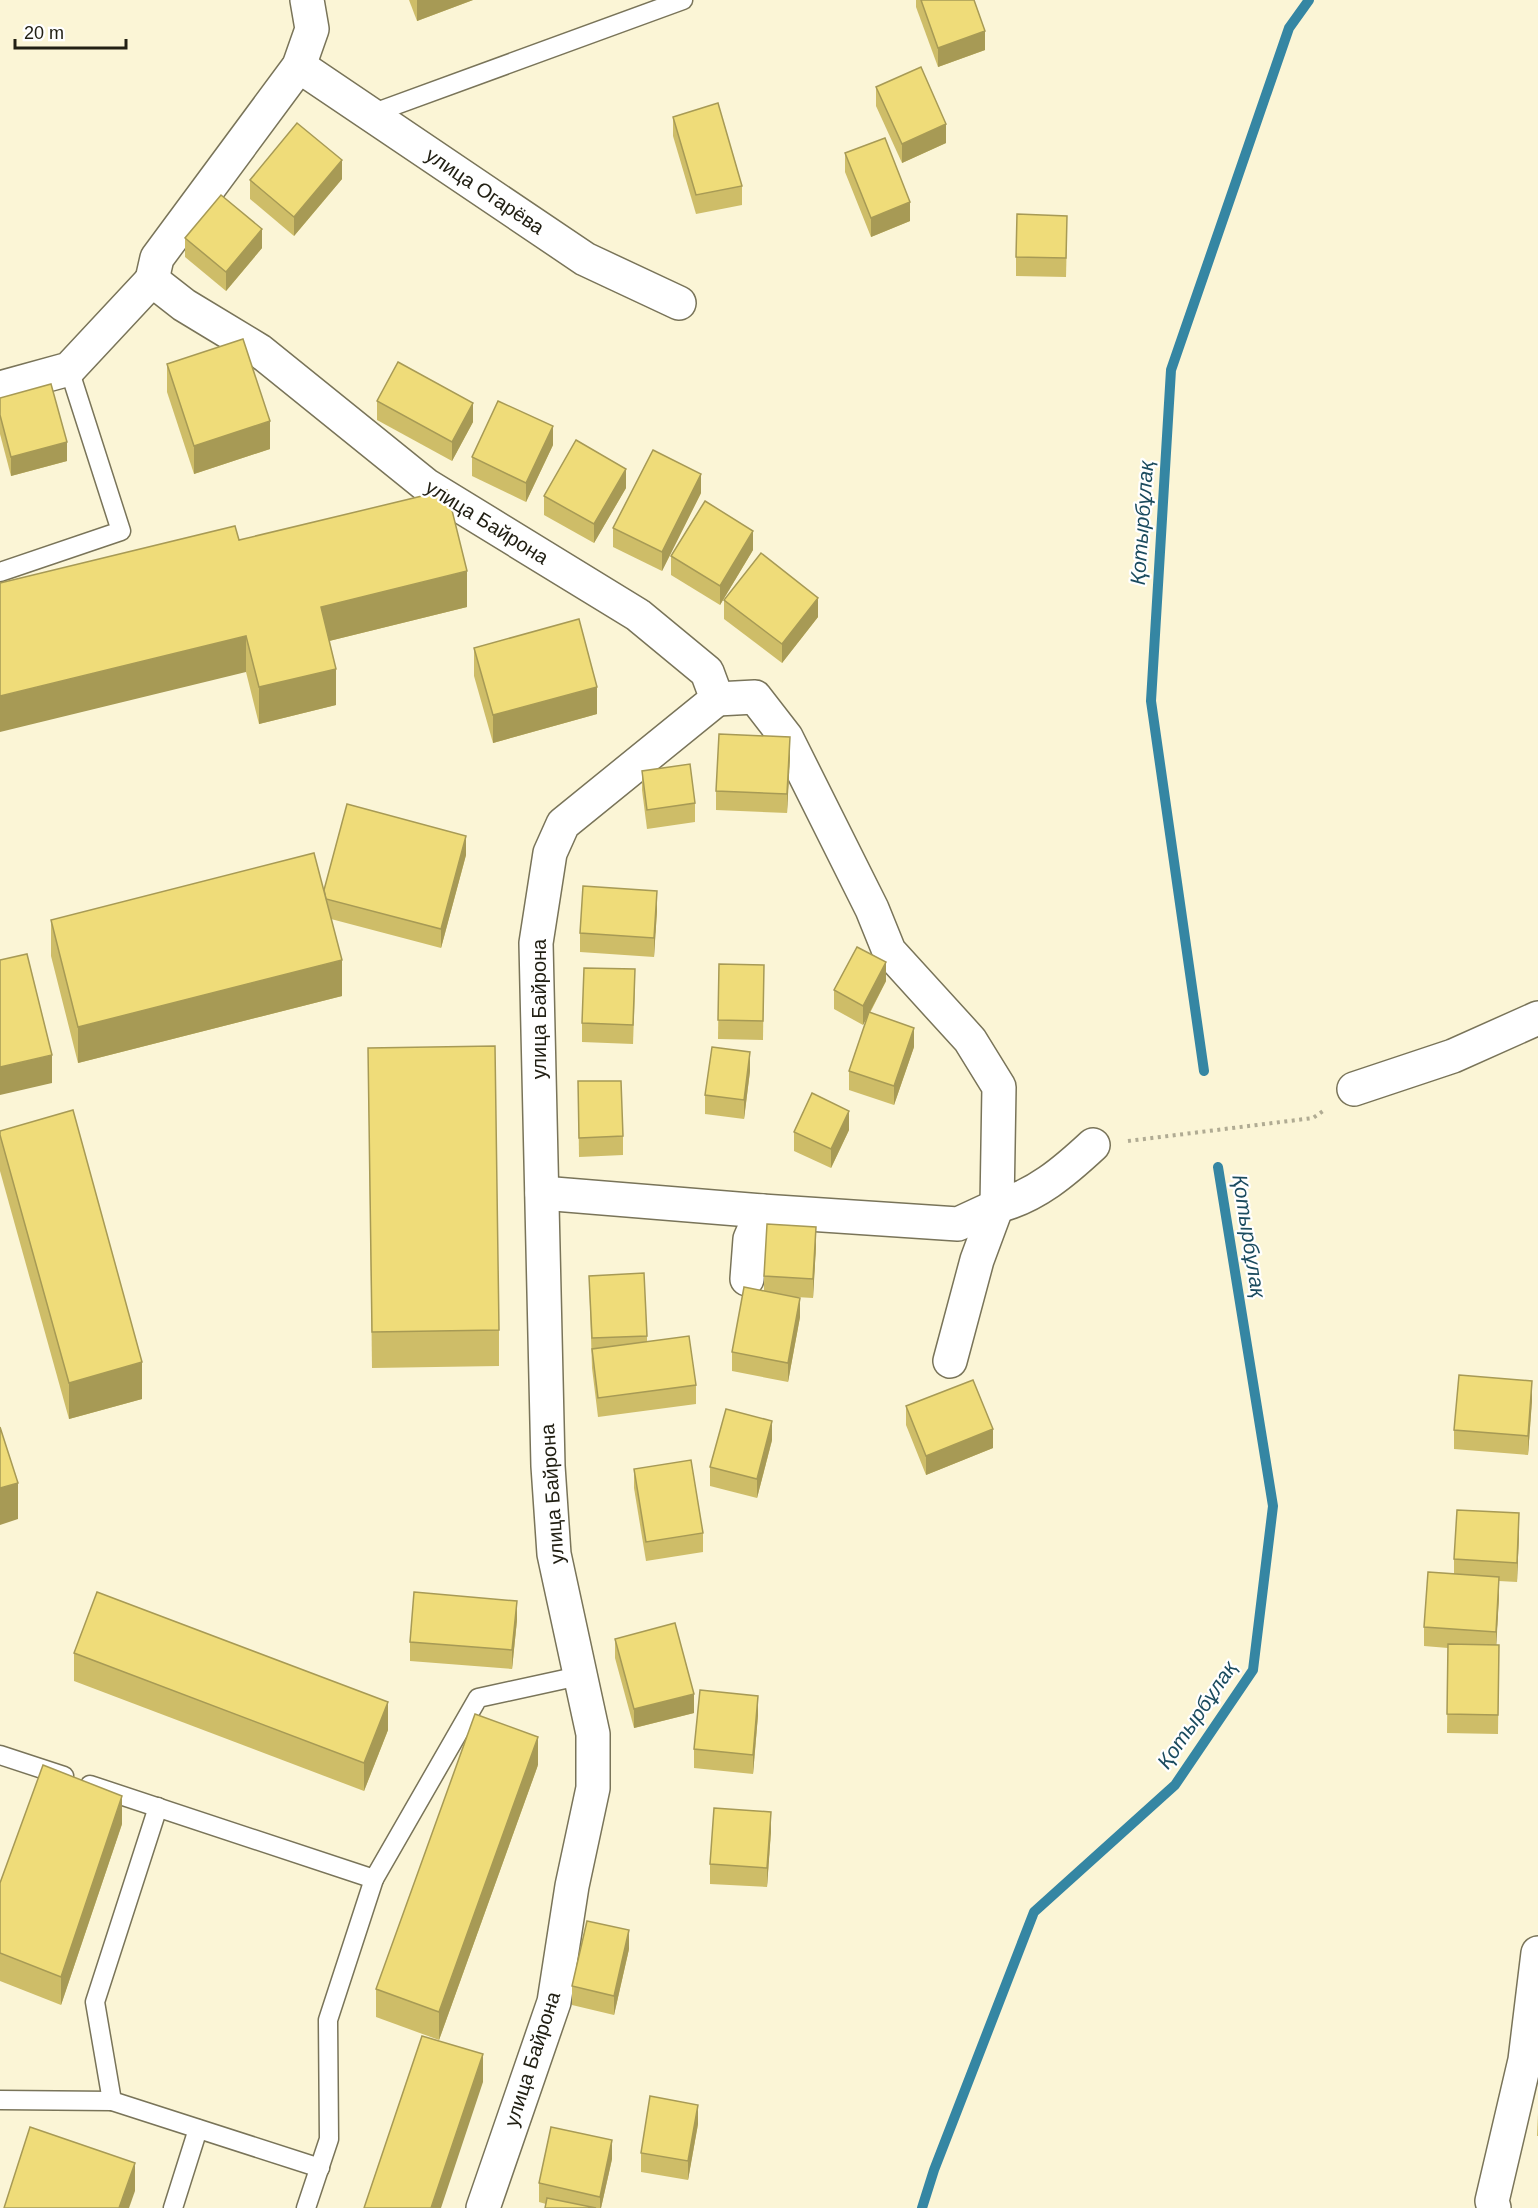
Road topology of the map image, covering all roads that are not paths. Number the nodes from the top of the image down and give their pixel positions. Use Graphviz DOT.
graph roads {
  1 [pos="307,0"];
  2 [pos="683,0"];
  3 [pos="299,66"];
  4 [pos="371,114"];
  5 [pos="152,279"];
  6 [pos="678,303"];
  7 [pos="69,369"];
  8 [pos="0,388"];
  9 [pos="0,572"];
  10 [pos="717,699"];
  11 [pos="1538,1018"];
  12 [pos="1354,1089"];
  13 [pos="1093,1145"];
  14 [pos="542,1193"];
  15 [pos="997,1206"];
  16 [pos="762,1211"];
  17 [pos="747,1279"];
  18 [pos="950,1361"];
  19 [pos="579,1676"];
  20 [pos="0,1755"];
  21 [pos="158,1807"];
  22 [pos="374,1879"];
  23 [pos="1538,1953"];
  24 [pos="0,2100"];
  25 [pos="112,2101"];
  26 [pos="198,2129"];
  27 [pos="320,2168"];
  28 [pos="173,2208"];
  29 [pos="306,2208"];
  30 [pos="483,2208"];
  31 [pos="1494,2208"];
  1 -- 3 [label="street"];
  2 -- 4 [label="lane"];
  3 -- 4 [label="street, улица Огарёва"];
  3 -- 5 [label="street"];
  4 -- 6 [label="street, улица Огарёва"];
  5 -- 7 [label="street"];
  5 -- 10 [label="street, улица Байрона"];
  7 -- 8 [label="street"];
  7 -- 9 [label="lane"];
  10 -- 14 [label="street, улица Байрона"];
  10 -- 15 [label="street"];
  11 -- 12 [label="street"];
  13 -- 15 [label="street"];
  14 -- 16 [label="street"];
  14 -- 19 [label="street, улица Байрона"];
  15 -- 16 [label="street"];
  15 -- 18 [label="street"];
  16 -- 17 [label="street"];
  19 -- 22 [label="lane"];
  19 -- 30 [label="street, улица Байрона"];
  20 -- 21 [label="lane"];
  21 -- 22 [label="lane"];
  21 -- 25 [label="lane"];
  22 -- 27 [label="lane"];
  23 -- 31 [label="street"];
  24 -- 25 [label="lane"];
  25 -- 26 [label="lane"];
  26 -- 27 [label="lane"];
  26 -- 28 [label="lane"];
  27 -- 29 [label="lane"];
}
